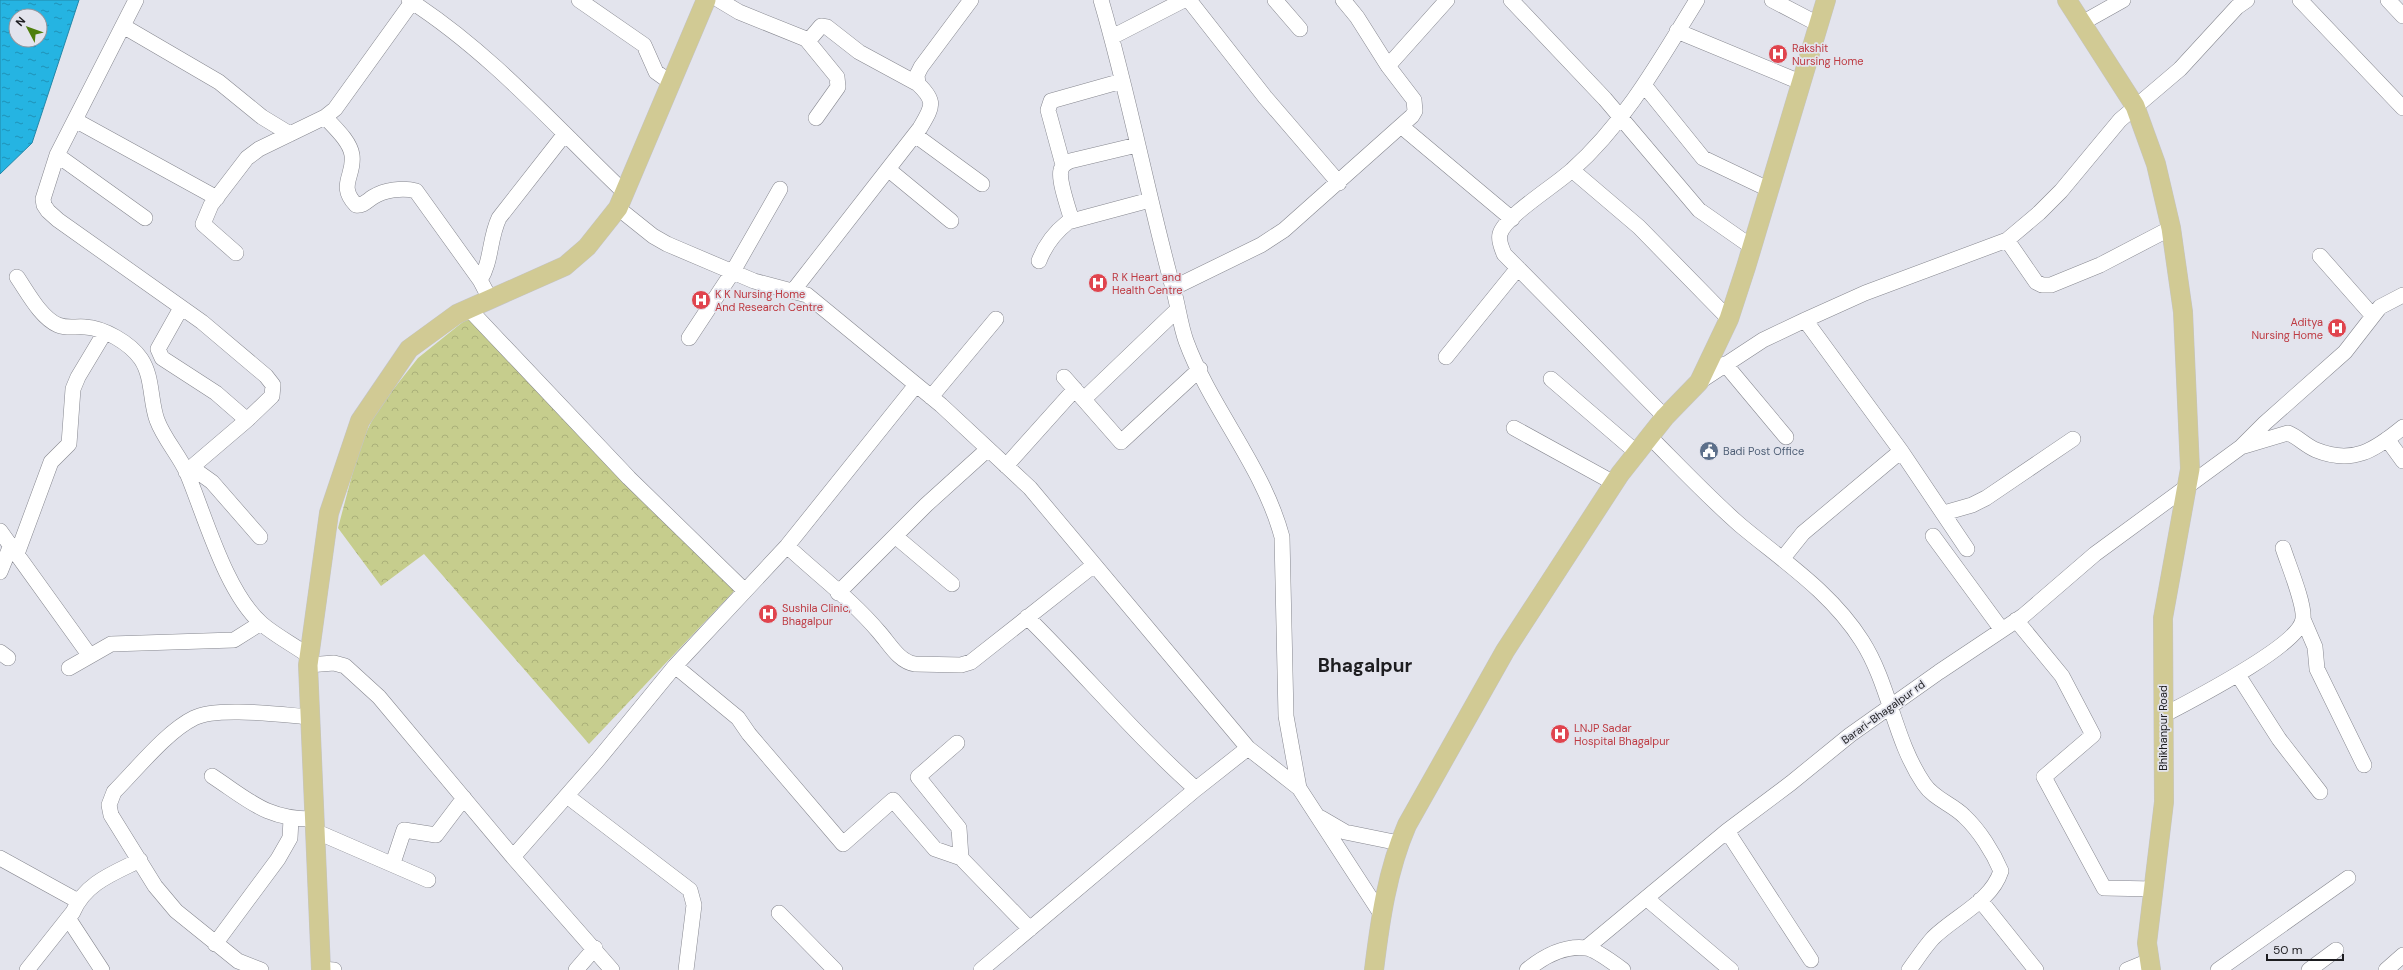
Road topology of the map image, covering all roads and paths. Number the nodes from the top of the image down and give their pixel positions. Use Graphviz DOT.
graph roads {
  1 [pos="136,0"];
  2 [pos="579,0"];
  3 [pos="706,0"];
  4 [pos="719,0"];
  5 [pos="971,0"];
  6 [pos="1101,0"];
  7 [pos="1184,0"];
  8 [pos="1189,0"];
  9 [pos="1275,0"];
  10 [pos="1343,0"];
  11 [pos="1447,0"];
  12 [pos="1511,0"];
  13 [pos="1697,0"];
  14 [pos="1772,0"];
  15 [pos="1826,0"];
  16 [pos="2067,0"];
  17 [pos="2123,0"];
  18 [pos="2247,0"];
  19 [pos="2300,0"];
  20 [pos="2388,0"];
  21 [pos="411,1"];
  22 [pos="2403,16"];
  23 [pos="2082,23"];
  24 [pos="1818,24"];
  25 [pos="123,26"];
  26 [pos="1300,29"];
  27 [pos="1677,31"];
  28 [pos="1112,37"];
  29 [pos="806,39"];
  30 [pos="1388,66"];
  31 [pos="1122,81"];
  32 [pos="670,82"];
  33 [pos="1800,82"];
  34 [pos="918,84"];
  35 [pos="1644,85"];
  36 [pos="2135,106"];
  37 [pos="2403,108"];
  38 [pos="325,117"];
  39 [pos="816,118"];
  40 [pos="1620,119"];
  41 [pos="75,120"];
  42 [pos="1401,126"];
  43 [pos="290,134"];
  44 [pos="564,134"];
  45 [pos="914,135"];
  46 [pos="1137,145"];
  47 [pos="58,155"];
  48 [pos="1064,165"];
  49 [pos="889,170"];
  50 [pos="1572,170"];
  51 [pos="1339,183"];
  52 [pos="982,184"];
  53 [pos="780,189"];
  54 [pos="1768,189"];
  55 [pos="216,198"];
  56 [pos="621,200"];
  57 [pos="1150,200"];
  58 [pos="145,218"];
  59 [pos="1512,219"];
  60 [pos="951,221"];
  61 [pos="1072,221"];
  62 [pos="2171,228"];
  63 [pos="2007,240"];
  64 [pos="1752,247"];
  65 [pos="236,253"];
  66 [pos="2320,256"];
  67 [pos="1039,261"];
  68 [pos="1518,268"];
  69 [pos="732,273"];
  70 [pos="17,278"];
  71 [pos="480,280"];
  72 [pos="1173,288"];
  73 [pos="793,291"];
  74 [pos="2403,295"];
  75 [pos="490,299"];
  76 [pos="181,308"];
  77 [pos="469,308"];
  78 [pos="1178,309"];
  79 [pos="2372,315"];
  80 [pos="996,319"];
  81 [pos="1728,319"];
  82 [pos="1805,320"];
  83 [pos="105,332"];
  84 [pos="689,338"];
  85 [pos="1446,357"];
  86 [pos="1725,364"];
  87 [pos="1200,369"];
  88 [pos="1064,377"];
  89 [pos="1551,379"];
  90 [pos="1699,382"];
  91 [pos="916,385"];
  92 [pos="1080,394"];
  93 [pos="931,397"];
  94 [pos="1665,417"];
  95 [pos="247,420"];
  96 [pos="2403,427"];
  97 [pos="1514,428"];
  98 [pos="1649,436"];
  99 [pos="1786,437"];
  100 [pos="2073,439"];
  101 [pos="2387,439"];
  102 [pos="2241,447"];
  103 [pos="988,449"];
  104 [pos="1900,451"];
  105 [pos="1636,452"];
  106 [pos="2403,461"];
  107 [pos="1006,466"];
  108 [pos="189,469"];
  109 [pos="1614,483"];
  110 [pos="2188,488"];
  111 [pos="1944,513"];
  112 [pos="0,531"];
  113 [pos="895,536"];
  114 [pos="1933,536"];
  115 [pos="260,537"];
  116 [pos="787,546"];
  117 [pos="2283,548"];
  118 [pos="14,549"];
  119 [pos="1967,549"];
  120 [pos="1782,558"];
  121 [pos="1094,565"];
  122 [pos="0,572"];
  123 [pos="952,584"];
  124 [pos="744,590"];
  125 [pos="838,593"];
  126 [pos="1026,617"];
  127 [pos="2303,619"];
  128 [pos="2016,620"];
  129 [pos="261,623"];
  130 [pos="2002,630"];
  131 [pos="90,656"];
  132 [pos="309,660"];
  133 [pos="675,666"];
  134 [pos="69,668"];
  135 [pos="2238,674"];
  136 [pos="1890,708"];
  137 [pos="310,716"];
  138 [pos="2162,716"];
  139 [pos="957,742"];
  140 [pos="1248,748"];
  141 [pos="2364,765"];
  142 [pos="212,776"];
  143 [pos="1196,788"];
  144 [pos="1299,788"];
  145 [pos="2320,792"];
  146 [pos="567,796"];
  147 [pos="464,798"];
  148 [pos="1313,813"];
  149 [pos="291,820"];
  150 [pos="315,825"];
  151 [pos="1727,830"];
  152 [pos="1399,843"];
  153 [pos="513,857"];
  154 [pos="0,858"];
  155 [pos="961,858"];
  156 [pos="140,860"];
  157 [pos="393,863"];
  158 [pos="2348,878"];
  159 [pos="428,880"];
  160 [pos="2154,890"];
  161 [pos="1646,898"];
  162 [pos="1980,900"];
  163 [pos="78,901"];
  164 [pos="779,913"];
  165 [pos="1381,914"];
  166 [pos="68,918"];
  167 [pos="1030,929"];
  168 [pos="215,944"];
  169 [pos="595,948"];
  170 [pos="1586,948"];
  171 [pos="2336,950"];
  172 [pos="2403,955"];
  173 [pos="1811,960"];
  174 [pos="2150,966"];
  175 [pos="27,970"];
  176 [pos="102,970"];
  177 [pos="261,970"];
  178 [pos="321,970"];
  179 [pos="334,970"];
  180 [pos="576,970"];
  181 [pos="612,970"];
  182 [pos="686,970"];
  183 [pos="835,970"];
  184 [pos="981,970"];
  185 [pos="1374,970"];
  186 [pos="1527,970"];
  187 [pos="1623,970"];
  188 [pos="1732,970"];
  189 [pos="1909,970"];
  190 [pos="2036,970"];
  191 [pos="2128,970"];
  192 [pos="2218,970"];
  193 [pos="2309,970"];
  194 [pos="2386,970"];
  1 -- 25 [label="street"];
  2 -- 32 [label="street"];
  3 -- 32 [label="main road"];
  4 -- 29 [label="street"];
  5 -- 34 [label="street"];
  6 -- 28 [label="street"];
  7 -- 28 [label="street"];
  8 -- 51 [label="street"];
  9 -- 26 [label="street"];
  10 -- 30 [label="street"];
  11 -- 30 [label="street"];
  12 -- 40 [label="street"];
  13 -- 27 [label="street"];
  14 -- 24 [label="street"];
  15 -- 24 [label="main road"];
  16 -- 23 [label="main road, Bhikhanpur Road"];
  17 -- 23 [label="street"];
  18 -- 36 [label="street"];
  19 -- 37 [label="street"];
  20 -- 22 [label="street"];
  21 -- 38 [label="street"];
  21 -- 44 [label="street"];
  23 -- 36 [label="main road, Bhikhanpur Road"];
  24 -- 33 [label="main road"];
  25 -- 41 [label="street"];
  25 -- 43 [label="street"];
  27 -- 33 [label="street"];
  27 -- 35 [label="street"];
  28 -- 31 [label="street"];
  29 -- 34 [label="street"];
  29 -- 39 [label="street"];
  30 -- 42 [label="street"];
  31 -- 46 [label="street"];
  31 -- 48 [label="street"];
  32 -- 56 [label="main road"];
  33 -- 54 [label="main road"];
  34 -- 45 [label="street"];
  35 -- 40 [label="street"];
  35 -- 54 [label="street"];
  36 -- 62 [label="main road, Bhikhanpur Road"];
  36 -- 63 [label="street"];
  38 -- 43 [label="street"];
  38 -- 71 [label="street"];
  40 -- 50 [label="street"];
  40 -- 64 [label="street"];
  41 -- 47 [label="street"];
  41 -- 55 [label="street"];
  42 -- 51 [label="street"];
  42 -- 59 [label="street"];
  43 -- 55 [label="street"];
  44 -- 56 [label="street"];
  44 -- 71 [label="street"];
  45 -- 49 [label="street"];
  45 -- 52 [label="street"];
  46 -- 48 [label="street"];
  46 -- 57 [label="street"];
  47 -- 58 [label="street"];
  47 -- 76 [label="street"];
  48 -- 61 [label="street"];
  49 -- 60 [label="street"];
  49 -- 73 [label="street"];
  50 -- 59 [label="street"];
  50 -- 81 [label="street"];
  51 -- 72 [label="street"];
  53 -- 69 [label="street"];
  54 -- 64 [label="main road"];
  55 -- 65 [label="street"];
  56 -- 69 [label="street"];
  56 -- 75 [label="main road"];
  57 -- 61 [label="street"];
  57 -- 72 [label="street"];
  59 -- 68 [label="street"];
  61 -- 67 [label="street"];
  62 -- 63 [label="street"];
  62 -- 110 [label="main road, Bhikhanpur Road"];
  63 -- 82 [label="street"];
  64 -- 81 [label="main road"];
  66 -- 79 [label="street"];
  68 -- 85 [label="street"];
  68 -- 94 [label="street"];
  69 -- 73 [label="street"];
  69 -- 84 [label="street"];
  70 -- 83 [label="street"];
  71 -- 75 [label="street"];
  72 -- 78 [label="street"];
  73 -- 91 [label="street"];
  74 -- 79 [label="street"];
  75 -- 77 [label="main road"];
  76 -- 95 [label="street"];
  76 -- 95 [label="street"];
  77 -- 124 [label="street"];
  77 -- 132 [label="main road"];
  78 -- 87 [label="street"];
  78 -- 92 [label="street"];
  79 -- 102 [label="street"];
  80 -- 93 [label="street"];
  81 -- 90 [label="main road"];
  82 -- 86 [label="street"];
  82 -- 104 [label="street"];
  83 -- 108 [label="street"];
  83 -- 118 [label="street"];
  86 -- 90 [label="street"];
  86 -- 99 [label="street"];
  87 -- 92 [label="street"];
  87 -- 144 [label="street"];
  88 -- 92 [label="street"];
  89 -- 105 [label="street"];
  90 -- 94 [label="main road"];
  91 -- 93 [label="street"];
  91 -- 116 [label="street"];
  92 -- 107 [label="street"];
  93 -- 103 [label="street"];
  94 -- 98 [label="main road"];
  95 -- 108 [label="street"];
  96 -- 101 [label="street"];
  97 -- 109 [label="street"];
  98 -- 105 [label="main road"];
  98 -- 120 [label="street"];
  100 -- 111 [label="street"];
  101 -- 102 [label="street"];
  101 -- 106 [label="street"];
  102 -- 110 [label="street, Barari-Bhagalpur rd"];
  103 -- 107 [label="street"];
  103 -- 113 [label="street"];
  104 -- 111 [label="street"];
  104 -- 120 [label="street"];
  105 -- 109 [label="main road"];
  107 -- 121 [label="street"];
  108 -- 115 [label="street"];
  108 -- 129 [label="street"];
  109 -- 152 [label="main road"];
  110 -- 128 [label="street, Barari-Bhagalpur rd"];
  110 -- 138 [label="main road, Bhikhanpur Road"];
  111 -- 119 [label="street"];
  112 -- 118 [label="street"];
  113 -- 123 [label="street"];
  113 -- 125 [label="street"];
  114 -- 130 [label="street"];
  116 -- 124 [label="street"];
  116 -- 125 [label="street"];
  117 -- 127 [label="street"];
  118 -- 122 [label="street"];
  118 -- 131 [label="street"];
  120 -- 136 [label="street"];
  121 -- 126 [label="street"];
  121 -- 140 [label="street"];
  124 -- 133 [label="street"];
  125 -- 126 [label="street"];
  126 -- 143 [label="street"];
  127 -- 135 [label="street"];
  127 -- 141 [label="street"];
  128 -- 130 [label="street, Barari-Bhagalpur rd"];
  128 -- 160 [label="street"];
  129 -- 131 [label="street"];
  129 -- 132 [label="street"];
  130 -- 136 [label="street, Barari-Bhagalpur rd"];
  131 -- 134 [label="street"];
  132 -- 137 [label="main road"];
  132 -- 147 [label="street"];
  133 -- 146 [label="street"];
  133 -- 155 [label="street"];
  135 -- 138 [label="street"];
  135 -- 145 [label="street"];
  136 -- 151 [label="street, Barari-Bhagalpur rd"];
  136 -- 162 [label="street"];
  137 -- 150 [label="main road"];
  137 -- 156 [label="street"];
  138 -- 160 [label="main road, Bhikhanpur Road"];
  139 -- 155 [label="street"];
  140 -- 143 [label="street"];
  140 -- 144 [label="street"];
  142 -- 149 [label="street"];
  143 -- 167 [label="street"];
  144 -- 148 [label="street"];
  146 -- 153 [label="street"];
  146 -- 182 [label="street"];
  147 -- 153 [label="street"];
  147 -- 157 [label="street"];
  148 -- 152 [label="street"];
  148 -- 165 [label="street"];
  149 -- 150 [label="street"];
  149 -- 168 [label="street"];
  150 -- 157 [label="street"];
  150 -- 178 [label="main road"];
  151 -- 161 [label="street, Barari-Bhagalpur rd"];
  151 -- 173 [label="street"];
  152 -- 165 [label="main road"];
  153 -- 169 [label="street"];
  154 -- 163 [label="street"];
  155 -- 167 [label="street"];
  156 -- 163 [label="street"];
  156 -- 168 [label="street"];
  157 -- 159 [label="street"];
  158 -- 192 [label="street"];
  160 -- 174 [label="main road, Bhikhanpur Road"];
  161 -- 170 [label="street, Barari-Bhagalpur rd"];
  161 -- 188 [label="street"];
  162 -- 189 [label="street"];
  162 -- 190 [label="street"];
  163 -- 166 [label="street"];
  164 -- 183 [label="street"];
  165 -- 185 [label="main road"];
  166 -- 175 [label="street"];
  166 -- 176 [label="street"];
  167 -- 184 [label="street"];
  168 -- 177 [label="street"];
  169 -- 180 [label="street"];
  169 -- 181 [label="street"];
  170 -- 186 [label="street"];
  170 -- 187 [label="street"];
  171 -- 193 [label="street"];
  172 -- 194 [label="street"];
  174 -- 191 [label="street"];
  178 -- 179 [label="street"];
}
